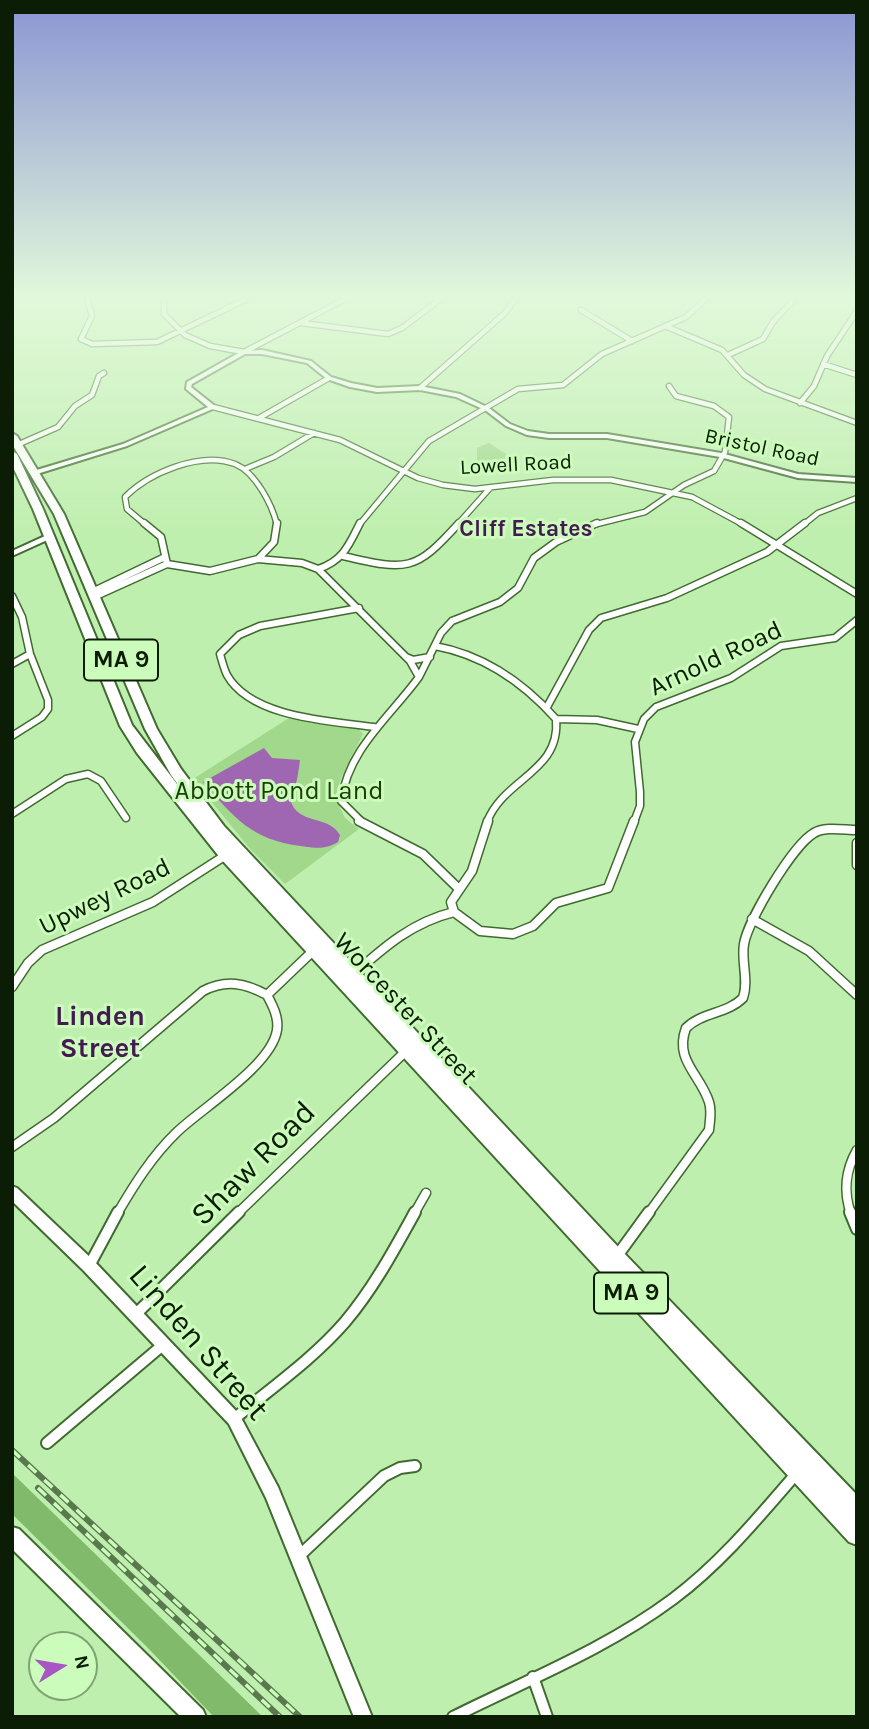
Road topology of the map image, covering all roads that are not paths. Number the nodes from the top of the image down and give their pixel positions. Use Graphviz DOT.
graph roads {
  1 [pos="98,378"];
  2 [pos="198,378"];
  3 [pos="329,378"];
  4 [pos="432,378"];
  5 [pos="572,378"];
  6 [pos="748,378"];
  7 [pos="817,378"];
  8 [pos="669,386"];
  9 [pos="420,388"];
  10 [pos="800,403"];
  11 [pos="213,407"];
  12 [pos="487,409"];
  13 [pos="258,418"];
  14 [pos="857,423"];
  15 [pos="314,433"];
  16 [pos="14,445"];
  17 [pos="724,456"];
  18 [pos="245,469"];
  19 [pos="34,472"];
  20 [pos="405,472"];
  21 [pos="857,480"];
  22 [pos="43,485"];
  23 [pos="29,488"];
  24 [pos="490,488"];
  25 [pos="674,493"];
  26 [pos="857,498"];
  27 [pos="50,537"];
  28 [pos="778,546"];
  29 [pos="12,554"];
  30 [pos="343,556"];
  31 [pos="258,559"];
  32 [pos="166,560"];
  33 [pos="318,569"];
  34 [pos="857,593"];
  35 [pos="93,594"];
  36 [pos="12,596"];
  37 [pos="15,605"];
  38 [pos="359,608"];
  39 [pos="857,621"];
  40 [pos="107,628"];
  41 [pos="87,631"];
  42 [pos="435,646"];
  43 [pos="30,654"];
  44 [pos="405,657"];
  45 [pos="429,657"];
  46 [pos="12,664"];
  47 [pos="419,677"];
  48 [pos="547,707"];
  49 [pos="556,719"];
  50 [pos="374,727"];
  51 [pos="638,729"];
  52 [pos="12,736"];
  53 [pos="12,814"];
  54 [pos="126,818"];
  55 [pos="857,830"];
  56 [pos="857,843"];
  57 [pos="226,855"];
  58 [pos="857,865"];
  59 [pos="458,888"];
  60 [pos="454,912"];
  61 [pos="752,919"];
  62 [pos="314,950"];
  63 [pos="354,974"];
  64 [pos="12,987"];
  65 [pos="267,995"];
  66 [pos="857,995"];
  67 [pos="408,1050"];
  68 [pos="12,1147"];
  69 [pos="857,1150"];
  70 [pos="12,1192"];
  71 [pos="426,1193"];
  72 [pos="857,1229"];
  73 [pos="617,1257"];
  74 [pos="89,1266"];
  75 [pos="136,1314"];
  76 [pos="165,1343"];
  77 [pos="234,1419"];
  78 [pos="47,1443"];
  79 [pos="415,1466"];
  80 [pos="799,1471"];
  81 [pos="857,1510"];
  82 [pos="857,1534"];
  83 [pos="12,1536"];
  84 [pos="298,1557"];
  85 [pos="533,1677"];
  86 [pos="196,1717"];
  87 [pos="363,1717"];
  88 [pos="453,1717"];
  89 [pos="547,1717"];
  1 -- 16 [label="street"];
  2 -- 11 [label="street, Lowell Road"];
  3 -- 9 [label="street, Bristol Road"];
  3 -- 13 [label="street"];
  4 -- 9 [label="street"];
  5 -- 12 [label="street"];
  6 -- 10 [label="street"];
  7 -- 10 [label="street"];
  8 -- 17 [label="street"];
  9 -- 12 [label="street, Bristol Road"];
  10 -- 14 [label="street"];
  11 -- 13 [label="street, Lowell Road"];
  11 -- 19 [label="street"];
  12 -- 17 [label="street, Bristol Road"];
  12 -- 20 [label="street"];
  13 -- 15 [label="street, Lowell Road"];
  15 -- 18 [label="street"];
  15 -- 20 [label="street, Lowell Road"];
  16 -- 19 [label="highway, Worcester Street / MA 9"];
  16 -- 23 [label="highway, Worcester Street / MA 9"];
  17 -- 21 [label="street, Bristol Road"];
  17 -- 25 [label="street"];
  18 -- 31 [label="street"];
  18 -- 32 [label="street"];
  19 -- 22 [label="highway, Worcester Street / MA 9"];
  20 -- 24 [label="street, Lowell Road"];
  20 -- 30 [label="street"];
  22 -- 23 [label="highway"];
  22 -- 35 [label="highway, Worcester Street / MA 9"];
  23 -- 27 [label="highway, Worcester Street / MA 9"];
  24 -- 25 [label="street, Lowell Road"];
  24 -- 30 [label="street"];
  25 -- 28 [label="street, Lowell Road"];
  25 -- 42 [label="street"];
  26 -- 28 [label="street"];
  27 -- 29 [label="street"];
  27 -- 41 [label="highway, Worcester Street / MA 9"];
  28 -- 34 [label="street, Lowell Road"];
  28 -- 48 [label="street"];
  30 -- 33 [label="street"];
  31 -- 32 [label="street"];
  31 -- 33 [label="street"];
  32 -- 35 [label="street"];
  33 -- 38 [label="street"];
  35 -- 40 [label="highway, Worcester Street / MA 9"];
  36 -- 37 [label="street"];
  37 -- 43 [label="street"];
  38 -- 44 [label="street"];
  38 -- 50 [label="street"];
  39 -- 51 [label="street, Arnold Road"];
  40 -- 41 [label="highway"];
  40 -- 63 [label="highway, Worcester Street / MA 9"];
  41 -- 57 [label="highway, Worcester Street / MA 9"];
  42 -- 45 [label="street"];
  42 -- 48 [label="street"];
  43 -- 46 [label="street"];
  43 -- 52 [label="street"];
  44 -- 45 [label="street"];
  44 -- 47 [label="street"];
  45 -- 47 [label="street"];
  47 -- 50 [label="street"];
  48 -- 49 [label="street"];
  49 -- 51 [label="street"];
  49 -- 59 [label="street"];
  50 -- 59 [label="street"];
  51 -- 60 [label="street, Arnold Road"];
  53 -- 54 [label="street"];
  55 -- 61 [label="street"];
  56 -- 58 [label="street"];
  57 -- 62 [label="highway, Worcester Street / MA 9"];
  57 -- 64 [label="street, Upwey Road"];
  59 -- 60 [label="street"];
  60 -- 63 [label="street"];
  61 -- 66 [label="street"];
  61 -- 73 [label="street"];
  62 -- 65 [label="street"];
  62 -- 67 [label="highway, Worcester Street / MA 9"];
  63 -- 73 [label="highway, Worcester Street / MA 9"];
  65 -- 68 [label="street"];
  65 -- 74 [label="street"];
  67 -- 75 [label="street, Shaw Road"];
  67 -- 80 [label="highway, Worcester Street / MA 9"];
  69 -- 72 [label="street"];
  70 -- 74 [label="street, Linden Street"];
  71 -- 77 [label="street"];
  73 -- 81 [label="highway, Worcester Street / MA 9"];
  74 -- 75 [label="street, Linden Street"];
  75 -- 76 [label="street, Linden Street"];
  76 -- 77 [label="street, Linden Street"];
  76 -- 78 [label="street"];
  77 -- 84 [label="street, Linden Street"];
  79 -- 84 [label="street"];
  80 -- 82 [label="highway, Worcester Street / MA 9"];
  80 -- 85 [label="street"];
  83 -- 86 [label="main road"];
  84 -- 87 [label="street, Linden Street"];
  85 -- 88 [label="street"];
  85 -- 89 [label="street"];
}
